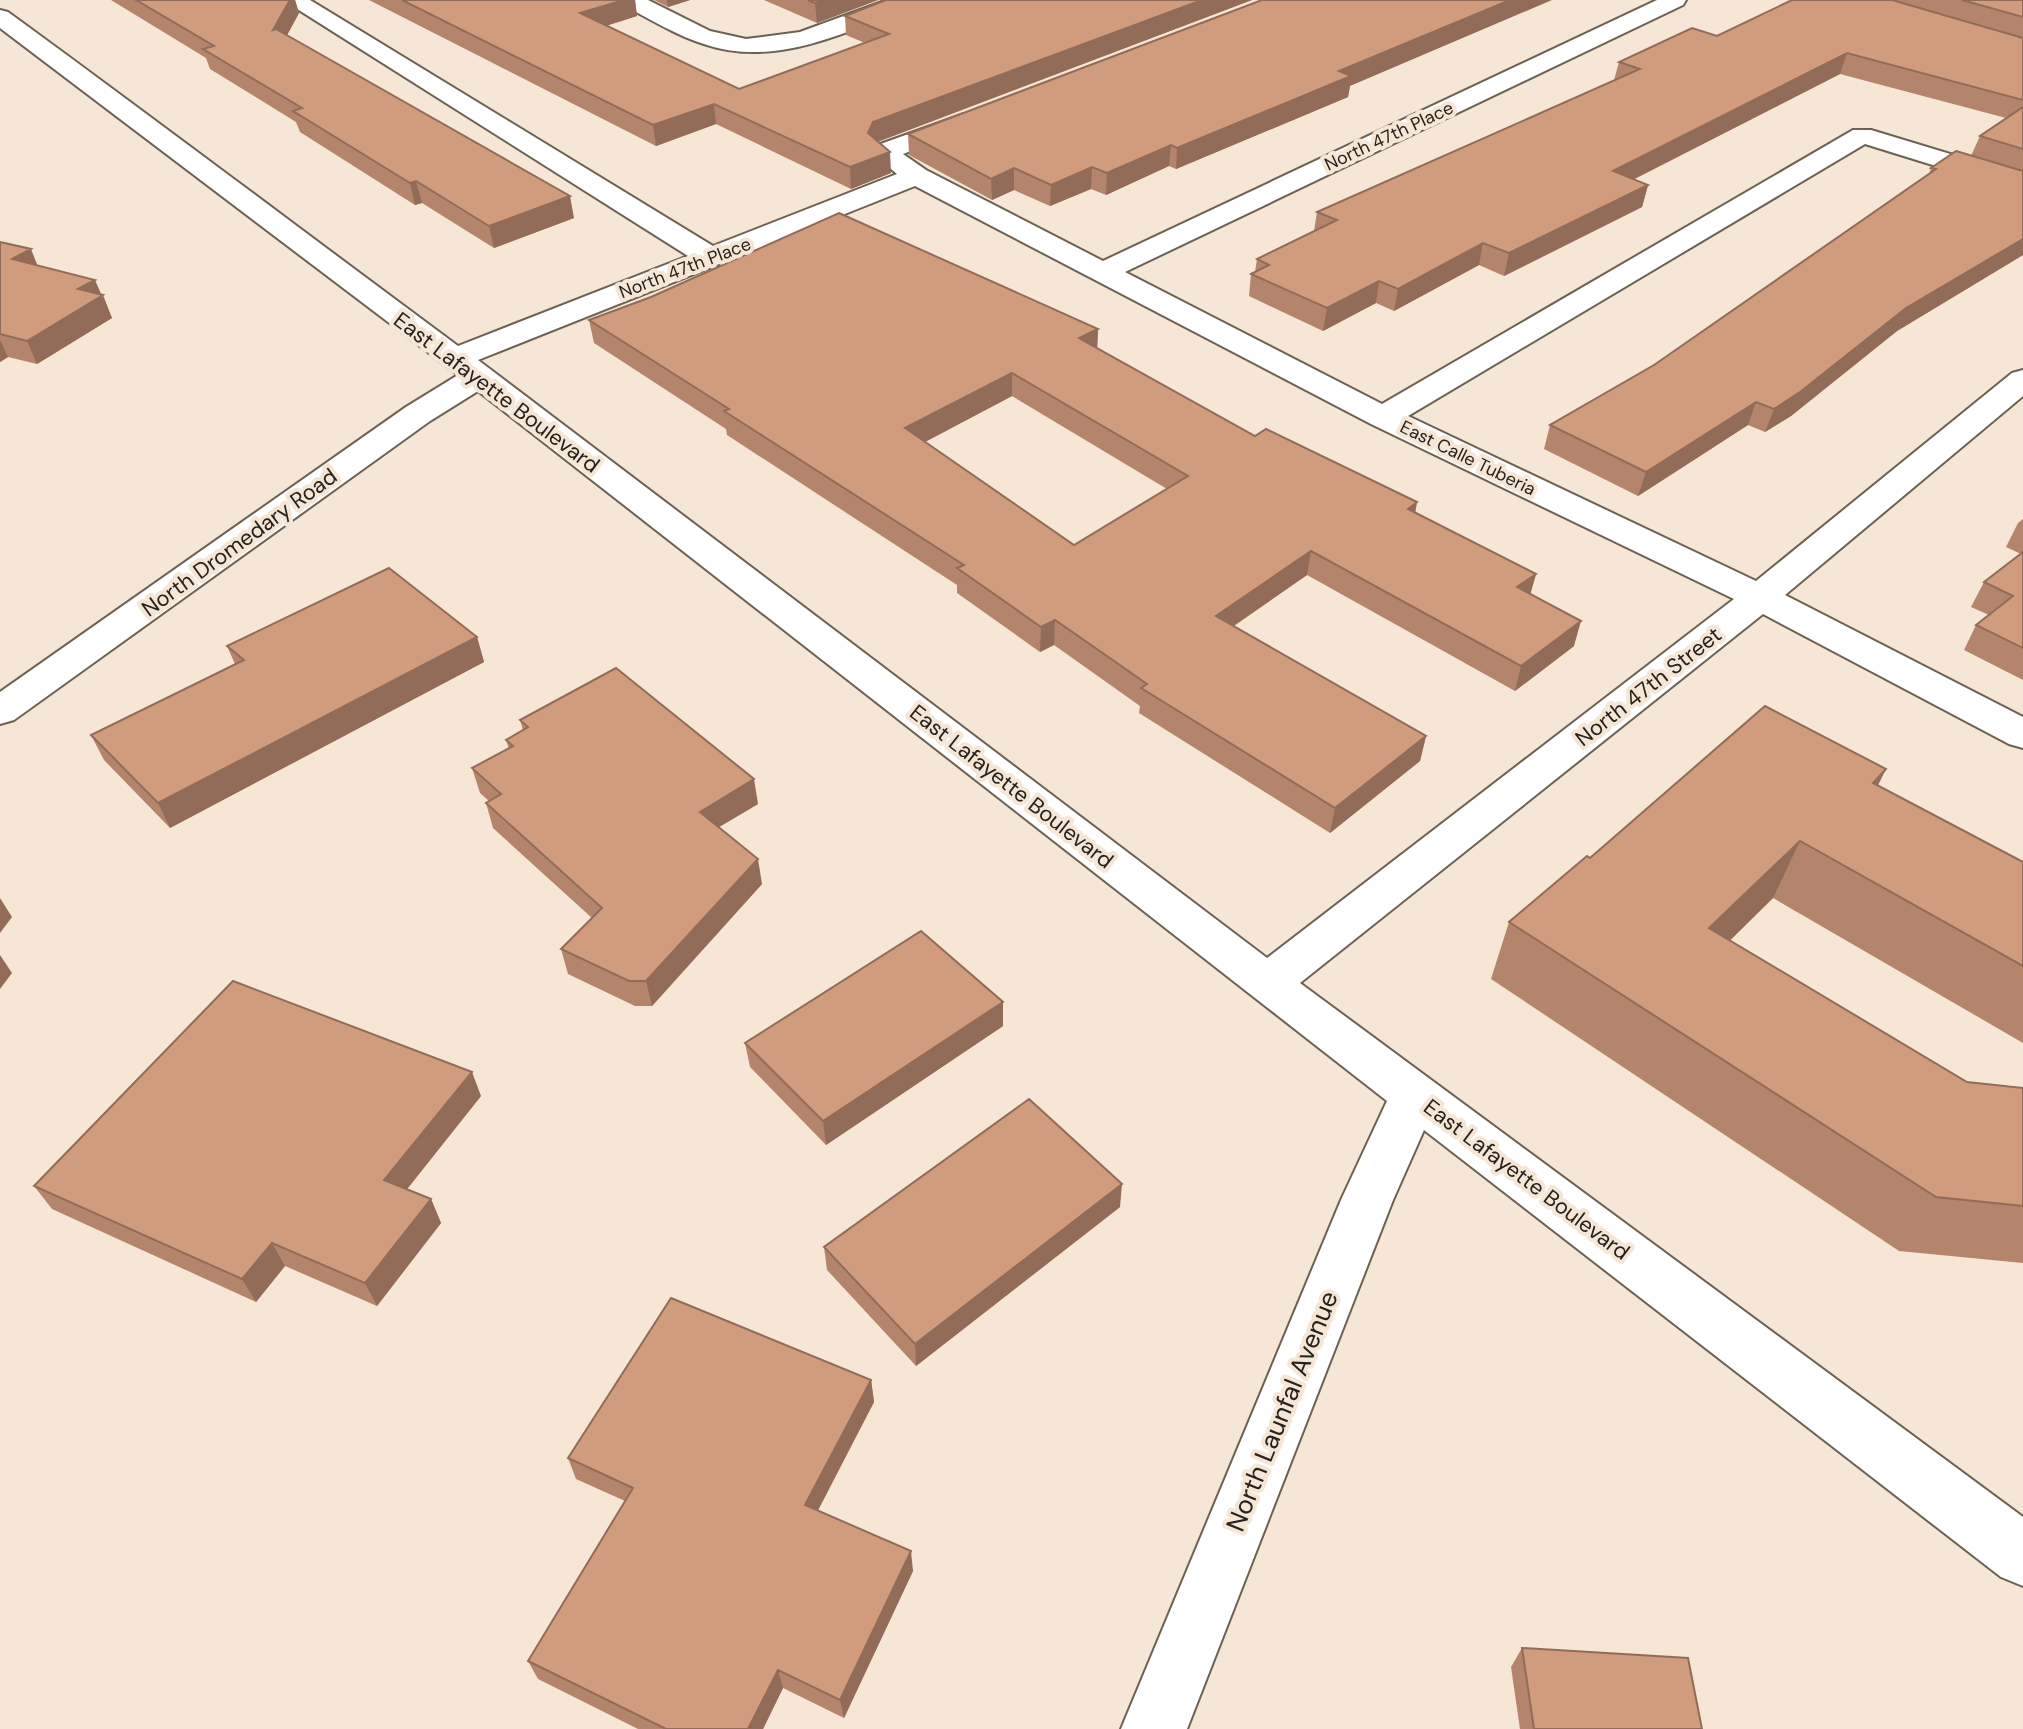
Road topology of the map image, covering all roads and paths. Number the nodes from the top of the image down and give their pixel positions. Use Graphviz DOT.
graph roads {
  1 [pos="294,0"];
  2 [pos="631,0"];
  3 [pos="908,0"];
  4 [pos="1675,0"];
  5 [pos="0,17"];
  6 [pos="987,113"];
  7 [pos="916,176"];
  8 [pos="2023,185"];
  9 [pos="712,258"];
  10 [pos="1103,272"];
  11 [pos="466,368"];
  12 [pos="2023,380"];
  13 [pos="1383,417"];
  14 [pos="1759,597"];
  15 [pos="0,711"];
  16 [pos="2023,734"];
  17 [pos="1267,983"];
  18 [pos="1415,1094"];
  19 [pos="2023,1555"];
  20 [pos="1154,1729"];
  1 -- 9 [label="street"];
  2 -- 3 [label="street"];
  4 -- 10 [label="street, North 47th Place"];
  5 -- 11 [label="street, East Lafayette Boulevard"];
  6 -- 7 [label="street, East Calle Tuberia"];
  7 -- 9 [label="street, North 47th Place"];
  7 -- 10 [label="street, East Calle Tuberia"];
  8 -- 13 [label="street"];
  9 -- 11 [label="street, North 47th Place"];
  10 -- 13 [label="street, East Calle Tuberia"];
  11 -- 15 [label="street, North Dromedary Road"];
  11 -- 17 [label="street, East Lafayette Boulevard"];
  12 -- 14 [label="street, North 47th Street"];
  13 -- 14 [label="street, East Calle Tuberia"];
  14 -- 16 [label="street, East Calle Tuberia"];
  14 -- 17 [label="street, North 47th Street"];
  17 -- 18 [label="street, East Lafayette Boulevard"];
  18 -- 19 [label="street, East Lafayette Boulevard"];
  18 -- 20 [label="street, North Launfal Avenue"];
}
